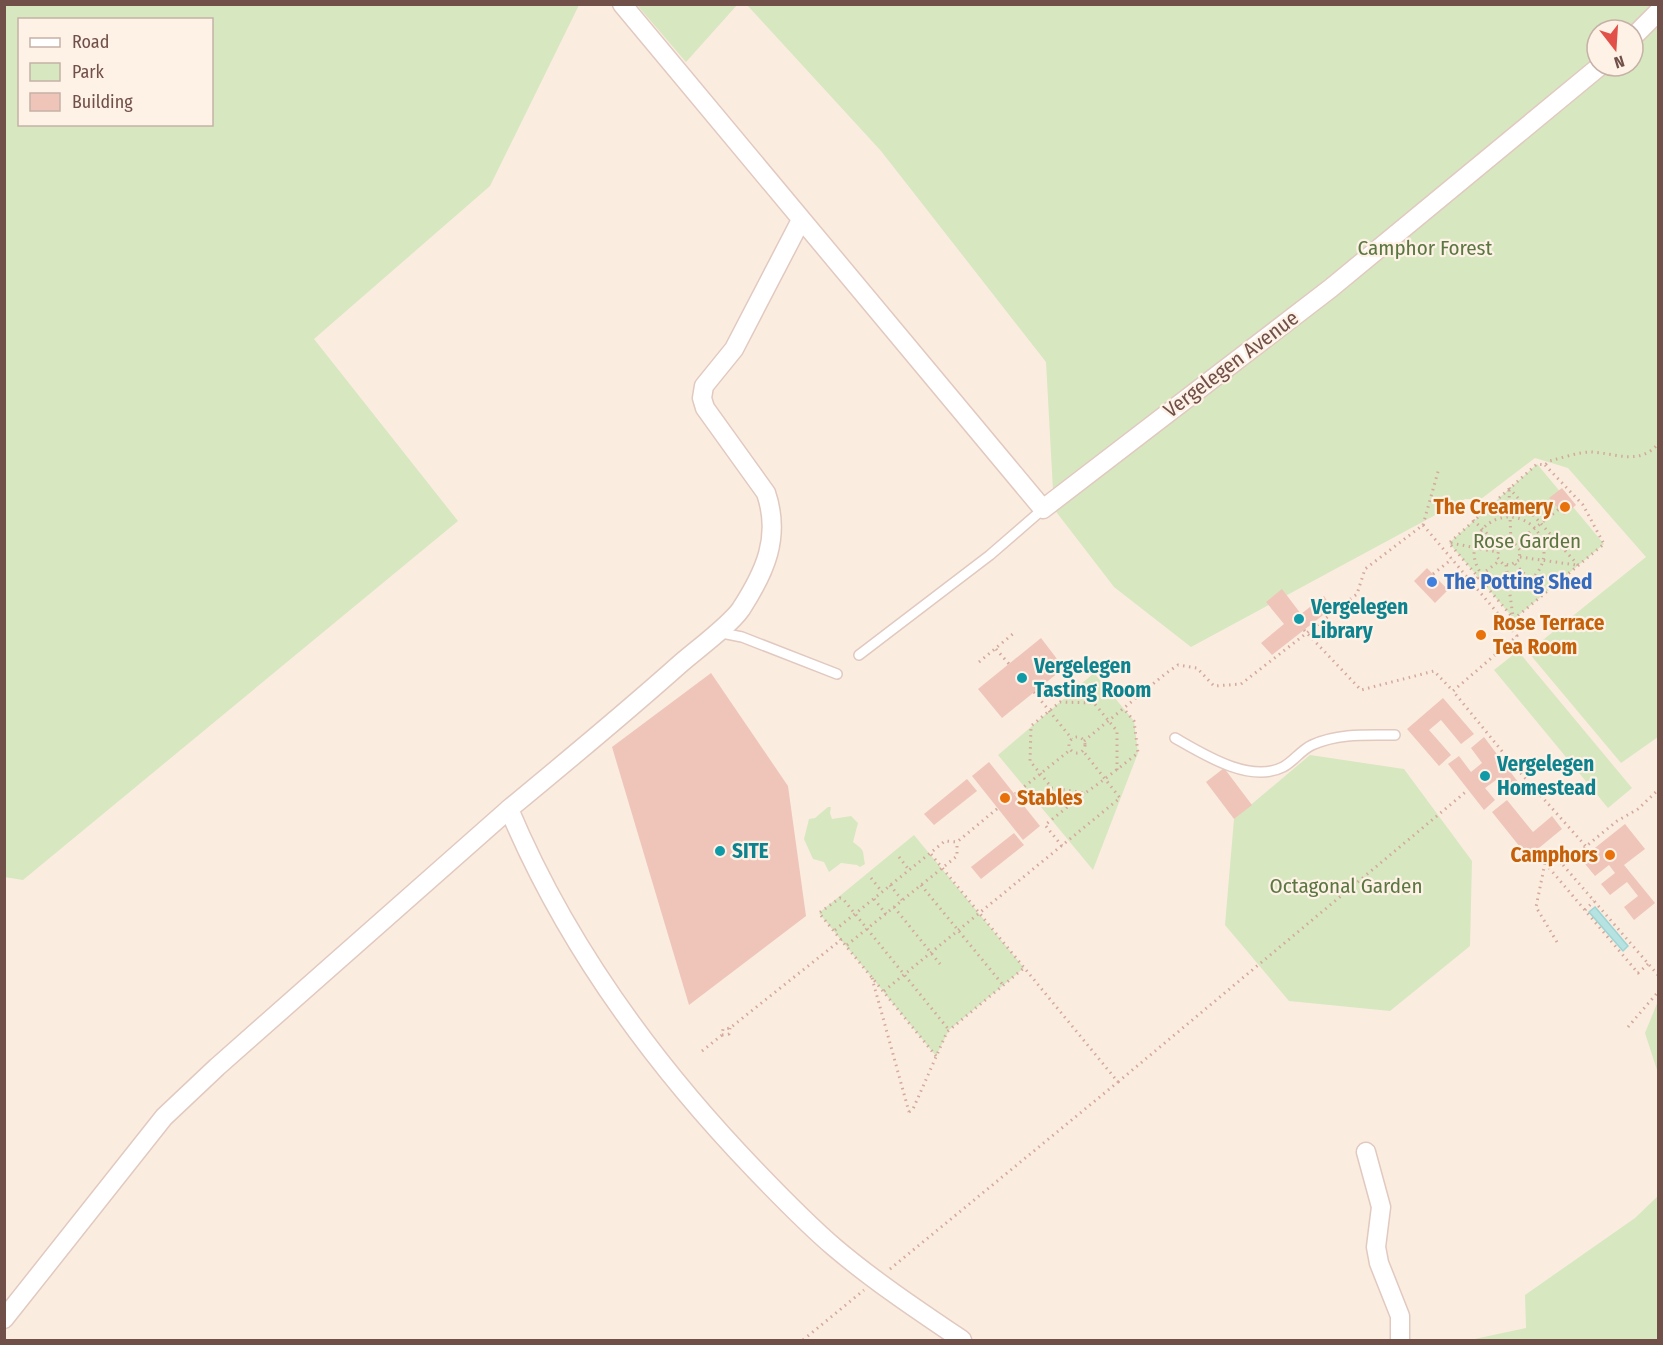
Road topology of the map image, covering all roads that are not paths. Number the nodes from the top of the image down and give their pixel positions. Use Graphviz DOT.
graph roads {
  1 [pos="622,4"];
  2 [pos="1659,12"];
  3 [pos="1645,25"];
  4 [pos="1585,78"];
  5 [pos="801,220"];
  6 [pos="1043,509"];
  7 [pos="717,632"];
  8 [pos="859,655"];
  9 [pos="837,674"];
  10 [pos="1395,735"];
  11 [pos="1175,738"];
  12 [pos="509,809"];
  13 [pos="1366,1152"];
  14 [pos="4,1320"];
  15 [pos="962,1341"];
  16 [pos="1400,1341"];
  1 -- 5 [label="street"];
  2 -- 3 [label="street"];
  4 -- 6 [label="street, Vergelegen Avenue"];
  5 -- 6 [label="street"];
  5 -- 7 [label="street"];
  6 -- 8 [label="lane, Vergelegen Avenue"];
  7 -- 9 [label="lane"];
  7 -- 12 [label="street"];
  10 -- 11 [label="lane"];
  12 -- 14 [label="street"];
  12 -- 15 [label="street"];
  13 -- 16 [label="street"];
}
